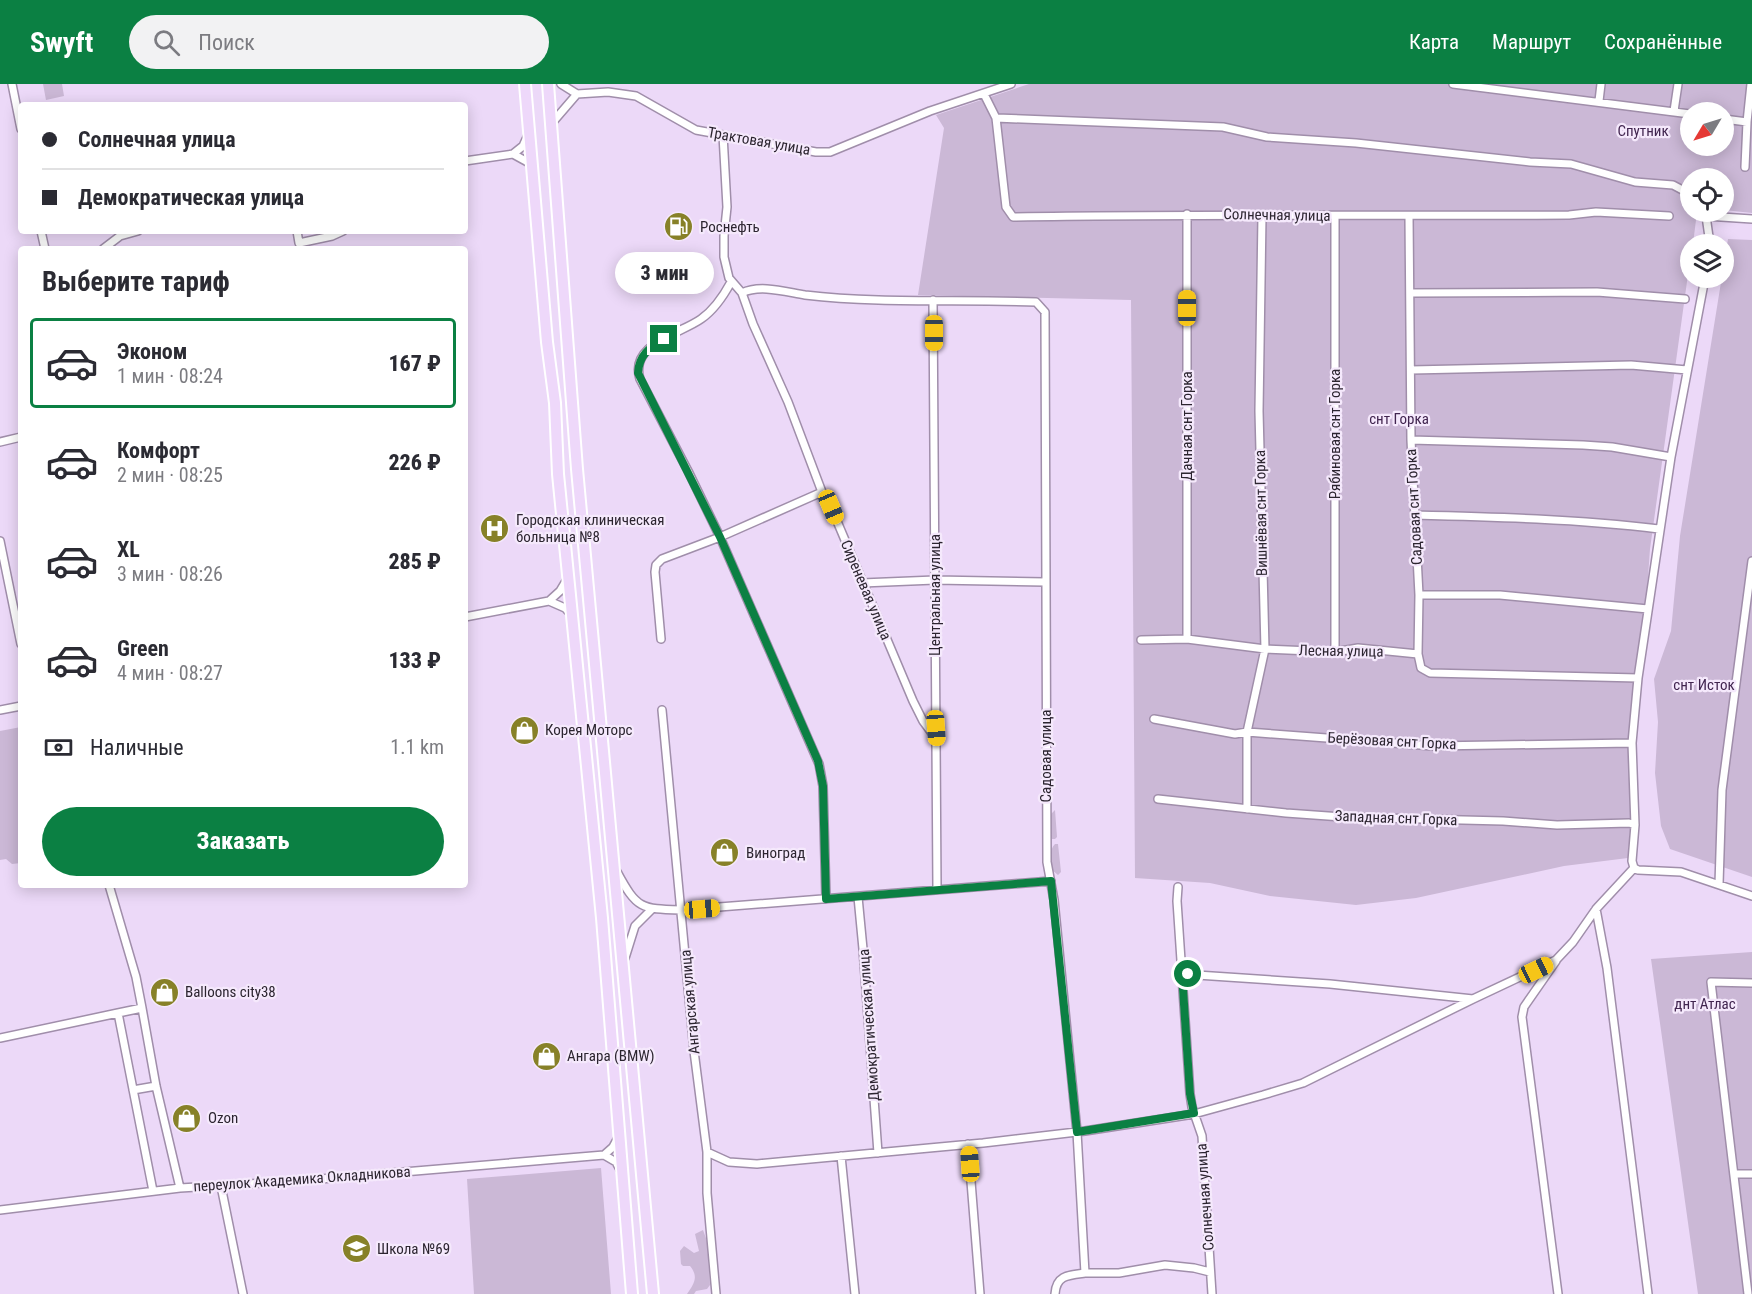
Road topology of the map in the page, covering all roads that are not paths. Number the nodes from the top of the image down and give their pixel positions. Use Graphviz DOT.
graph roads {
  1 [pos="12,84"];
  2 [pos="525,84"];
  3 [pos="548,84"];
  4 [pos="561,84"];
  5 [pos="989,84"];
  6 [pos="1011,84"];
  7 [pos="1453,84"];
  8 [pos="1601,84"];
  9 [pos="1678,84"];
  10 [pos="1751,84"];
  11 [pos="1525,88"];
  12 [pos="577,94"];
  13 [pos="984,94"];
  14 [pos="1599,101"];
  15 [pos="1674,111"];
  16 [pos="1680,112"];
  17 [pos="18,114"];
  18 [pos="996,118"];
  19 [pos="1734,120"];
  20 [pos="1747,122"];
  21 [pos="552,123"];
  22 [pos="529,133"];
  23 [pos="723,135"];
  24 [pos="513,154"];
  25 [pos="468,161"];
  26 [pos="532,165"];
  27 [pos="1745,167"];
  28 [pos="1680,189"];
  29 [pos="1187,214"];
  30 [pos="1262,216"];
  31 [pos="1335,216"];
  32 [pos="1409,216"];
  33 [pos="1669,216"];
  34 [pos="1734,217"];
  35 [pos="1752,219"];
  36 [pos="127,234"];
  37 [pos="298,234"];
  38 [pos="337,234"];
  39 [pos="107,246"];
  40 [pos="731,282"];
  41 [pos="1703,288"];
  42 [pos="1411,292"];
  43 [pos="742,293"];
  44 [pos="1684,299"];
  45 [pos="933,300"];
  46 [pos="1411,370"];
  47 [pos="1687,370"];
  48 [pos="18,438"];
  49 [pos="1411,440"];
  50 [pos="0,442"];
  51 [pos="1671,457"];
  52 [pos="822,492"];
  53 [pos="1414,514"];
  54 [pos="1659,529"];
  55 [pos="720,537"];
  56 [pos="0,541"];
  57 [pos="1752,561"];
  58 [pos="568,575"];
  59 [pos="935,580"];
  60 [pos="1045,582"];
  61 [pos="862,583"];
  62 [pos="1419,595"];
  63 [pos="549,601"];
  64 [pos="1648,609"];
  65 [pos="468,616"];
  66 [pos="573,616"];
  67 [pos="18,629"];
  68 [pos="661,639"];
  69 [pos="1187,639"];
  70 [pos="1141,640"];
  71 [pos="1265,649"];
  72 [pos="1335,652"];
  73 [pos="1418,654"];
  74 [pos="1638,678"];
  75 [pos="18,707"];
  76 [pos="0,710"];
  77 [pos="662,710"];
  78 [pos="1154,719"];
  79 [pos="1247,732"];
  80 [pos="937,740"];
  81 [pos="1632,743"];
  82 [pos="1158,799"];
  83 [pos="1247,809"];
  84 [pos="1635,825"];
  85 [pos="1634,868"];
  86 [pos="615,869"];
  87 [pos="1051,881"];
  88 [pos="1719,884"];
  89 [pos="1178,887"];
  90 [pos="110,888"];
  91 [pos="937,889"];
  92 [pos="1752,896"];
  93 [pos="858,897"];
  94 [pos="826,899"];
  95 [pos="652,909"];
  96 [pos="1596,909"];
  97 [pos="681,910"];
  98 [pos="1556,960"];
  99 [pos="624,961"];
  100 [pos="1182,974"];
  101 [pos="1752,983"];
  102 [pos="1473,999"];
  103 [pos="142,1008"];
  104 [pos="118,1012"];
  105 [pos="0,1038"];
  106 [pos="156,1086"];
  107 [pos="133,1090"];
  108 [pos="1194,1113"];
  109 [pos="1077,1132"];
  110 [pos="620,1134"];
  111 [pos="968,1144"];
  112 [pos="707,1152"];
  113 [pos="878,1153"];
  114 [pos="604,1155"];
  115 [pos="841,1156"];
  116 [pos="1734,1174"];
  117 [pos="1752,1174"];
  118 [pos="623,1175"];
  119 [pos="221,1186"];
  120 [pos="180,1188"];
  121 [pos="153,1191"];
  122 [pos="0,1210"];
  123 [pos="1210,1272"];
  124 [pos="1086,1273"];
  125 [pos="1749,1282"];
  126 [pos="243,1294"];
  127 [pos="632,1294"];
  128 [pos="653,1294"];
  129 [pos="716,1294"];
  130 [pos="855,1294"];
  131 [pos="980,1294"];
  132 [pos="1056,1294"];
  133 [pos="1212,1294"];
  134 [pos="1558,1294"];
  135 [pos="1648,1294"];
  136 [pos="1748,1294"];
  1 -- 17 [label="street"];
  2 -- 22 [label="main road"];
  3 -- 21 [label="main road"];
  4 -- 12 [label="street"];
  5 -- 13 [label="street"];
  6 -- 13 [label="street, Трактовая улица"];
  7 -- 11 [label="street"];
  8 -- 14 [label="street"];
  9 -- 15 [label="street"];
  10 -- 20 [label="street"];
  11 -- 14 [label="street"];
  12 -- 21 [label="street"];
  12 -- 23 [label="street, Трактовая улица"];
  13 -- 18 [label="street, Солнечная улица"];
  13 -- 23 [label="street, Трактовая улица"];
  14 -- 15 [label="street"];
  15 -- 16 [label="street"];
  18 -- 28 [label="street"];
  18 -- 29 [label="street, Солнечная улица"];
  19 -- 20 [label="street"];
  20 -- 27 [label="street"];
  21 -- 86 [label="main road"];
  22 -- 24 [label="street"];
  22 -- 26 [label="main road"];
  23 -- 40 [label="street"];
  24 -- 25 [label="street"];
  24 -- 26 [label="street"];
  26 -- 58 [label="main road"];
  29 -- 30 [label="street, Солнечная улица"];
  29 -- 69 [label="street, Дачная снт Горка"];
  30 -- 31 [label="street, Солнечная улица"];
  30 -- 71 [label="street, Вишнёвая снт Горка"];
  31 -- 32 [label="street, Солнечная улица"];
  31 -- 72 [label="street, Рябиновая снт Горка"];
  32 -- 33 [label="street, Солнечная улица"];
  32 -- 42 [label="street, Садовая снт Горка"];
  34 -- 35 [label="street"];
  36 -- 39 [label="street"];
  37 -- 38 [label="street"];
  40 -- 43 [label="street"];
  40 -- 55 [label="street"];
  41 -- 47 [label="street"];
  42 -- 44 [label="street"];
  42 -- 46 [label="street, Садовая снт Горка"];
  43 -- 45 [label="street, Садовая улица"];
  43 -- 52 [label="street, Сиреневая улица"];
  45 -- 59 [label="street, Центральная улица"];
  45 -- 60 [label="street, Садовая улица"];
  46 -- 47 [label="street"];
  46 -- 49 [label="street, Садовая снт Горка"];
  47 -- 51 [label="street"];
  48 -- 50 [label="street"];
  49 -- 51 [label="street"];
  49 -- 53 [label="street, Садовая снт Горка"];
  51 -- 54 [label="street"];
  52 -- 55 [label="street"];
  52 -- 61 [label="street, Сиреневая улица"];
  53 -- 54 [label="street"];
  53 -- 62 [label="street, Садовая снт Горка"];
  54 -- 64 [label="street"];
  55 -- 68 [label="street"];
  55 -- 94 [label="street"];
  56 -- 67 [label="street"];
  57 -- 88 [label="street"];
  58 -- 63 [label="street"];
  58 -- 66 [label="main road"];
  59 -- 60 [label="street"];
  59 -- 61 [label="street"];
  59 -- 80 [label="street, Центральная улица"];
  60 -- 87 [label="street, Садовая улица"];
  61 -- 80 [label="street, Сиреневая улица"];
  62 -- 64 [label="street"];
  62 -- 73 [label="street, Садовая снт Горка"];
  63 -- 65 [label="street"];
  63 -- 66 [label="street"];
  64 -- 74 [label="street"];
  66 -- 110 [label="main road"];
  69 -- 70 [label="street, Лесная улица"];
  69 -- 71 [label="street, Лесная улица"];
  71 -- 72 [label="street, Лесная улица"];
  71 -- 79 [label="street, Вишнёвая снт Горка"];
  72 -- 73 [label="street, Лесная улица"];
  73 -- 74 [label="street"];
  74 -- 81 [label="street"];
  75 -- 76 [label="street"];
  77 -- 97 [label="street, Ангарская улица"];
  78 -- 79 [label="street, Берёзовая снт Горка"];
  79 -- 81 [label="street, Берёзовая снт Горка"];
  79 -- 83 [label="street, Вишнёвая снт Горка"];
  80 -- 91 [label="street, Центральная улица"];
  81 -- 84 [label="street"];
  82 -- 83 [label="street, Западная снт Горка"];
  83 -- 84 [label="street, Западная снт Горка"];
  84 -- 85 [label="street"];
  85 -- 88 [label="street"];
  85 -- 96 [label="street"];
  86 -- 95 [label="street"];
  86 -- 99 [label="main road"];
  87 -- 91 [label="street"];
  87 -- 109 [label="street, Садовая улица"];
  88 -- 92 [label="street"];
  89 -- 100 [label="street, Солнечная улица"];
  90 -- 103 [label="street"];
  91 -- 93 [label="street"];
  93 -- 94 [label="street"];
  93 -- 113 [label="street, Демократическая улица"];
  94 -- 97 [label="street"];
  95 -- 97 [label="street"];
  95 -- 99 [label="street"];
  96 -- 98 [label="street"];
  96 -- 135 [label="street"];
  97 -- 112 [label="street, Ангарская улица"];
  98 -- 102 [label="street"];
  98 -- 134 [label="street"];
  99 -- 128 [label="main road"];
  100 -- 102 [label="street"];
  100 -- 108 [label="street, Солнечная улица"];
  101 -- 116 [label="street"];
  102 -- 108 [label="street"];
  103 -- 104 [label="street"];
  103 -- 106 [label="street"];
  104 -- 105 [label="street"];
  104 -- 107 [label="street"];
  106 -- 107 [label="street"];
  106 -- 120 [label="street"];
  107 -- 121 [label="street"];
  108 -- 109 [label="street"];
  108 -- 123 [label="street, Солнечная улица"];
  109 -- 111 [label="street"];
  109 -- 124 [label="street, Садовая улица"];
  110 -- 114 [label="street"];
  110 -- 118 [label="main road"];
  111 -- 113 [label="street"];
  111 -- 131 [label="street"];
  112 -- 115 [label="street"];
  112 -- 129 [label="street, Ангарская улица"];
  113 -- 115 [label="street"];
  114 -- 118 [label="street"];
  114 -- 119 [label="street, переулок Академика Окладникова"];
  115 -- 130 [label="street"];
  116 -- 117 [label="street"];
  116 -- 125 [label="street"];
  118 -- 127 [label="main road"];
  119 -- 120 [label="street, переулок Академика Окладникова"];
  119 -- 126 [label="street"];
  120 -- 121 [label="street, переулок Академика Окладникова"];
  121 -- 122 [label="street, переулок Академика Окладникова"];
  123 -- 124 [label="street"];
  123 -- 133 [label="street, Солнечная улица"];
  124 -- 132 [label="street"];
  125 -- 136 [label="street"];
}
